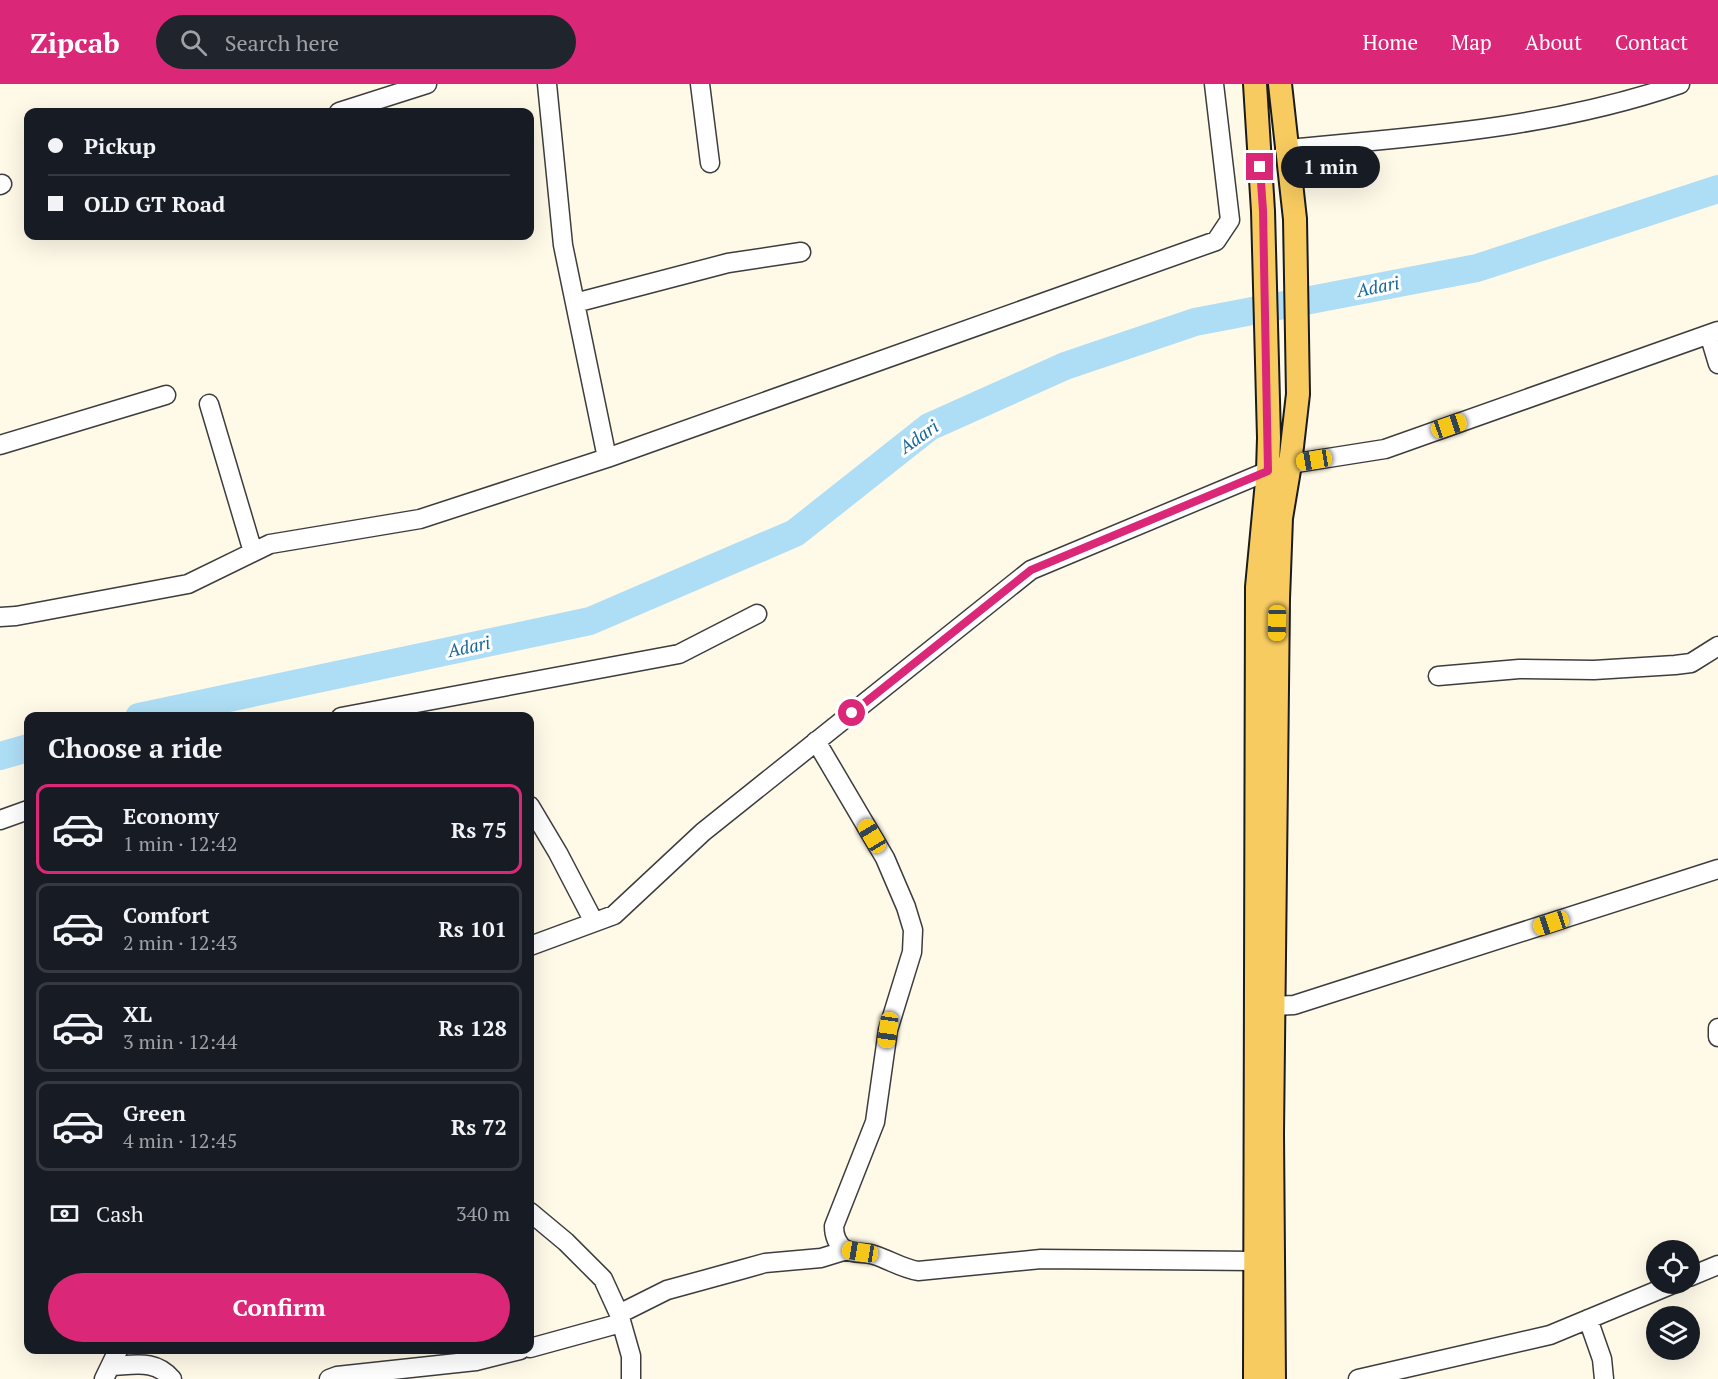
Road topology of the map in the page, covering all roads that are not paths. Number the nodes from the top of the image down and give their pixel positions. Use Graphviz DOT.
graph roads {
  1 [pos="427,84"];
  2 [pos="547,84"];
  3 [pos="700,84"];
  4 [pos="1214,84"];
  5 [pos="1255,84"];
  6 [pos="1280,84"];
  7 [pos="1680,84"];
  8 [pos="352,108"];
  9 [pos="1285,148"];
  10 [pos="710,163"];
  11 [pos="801,252"];
  12 [pos="575,303"];
  13 [pos="1714,333"];
  14 [pos="1718,364"];
  15 [pos="166,395"];
  16 [pos="209,404"];
  17 [pos="0,445"];
  18 [pos="607,458"];
  19 [pos="1290,464"];
  20 [pos="1268,471"];
  21 [pos="253,552"];
  22 [pos="757,614"];
  23 [pos="0,617"];
  24 [pos="1718,646"];
  25 [pos="1438,676"];
  26 [pos="368,712"];
  27 [pos="816,741"];
  28 [pos="24,811"];
  29 [pos="534,813"];
  30 [pos="0,820"];
  31 [pos="1718,869"];
  32 [pos="594,922"];
  33 [pos="534,944"];
  34 [pos="1273,1006"];
  35 [pos="1718,1028"];
  36 [pos="1718,1037"];
  37 [pos="534,1215"];
  38 [pos="847,1250"];
  39 [pos="1256,1261"];
  40 [pos="1718,1265"];
  41 [pos="1700,1272"];
  42 [pos="1649,1294"];
  43 [pos="620,1318"];
  44 [pos="1588,1319"];
  45 [pos="534,1347"];
  46 [pos="504,1354"];
  47 [pos="111,1365"];
  48 [pos="172,1379"];
  49 [pos="329,1379"];
  50 [pos="631,1379"];
  51 [pos="1255,1379"];
  52 [pos="1274,1379"];
  53 [pos="1358,1379"];
  54 [pos="1604,1379"];
  1 -- 8 [label="street"];
  2 -- 12 [label="street"];
  3 -- 10 [label="street"];
  4 -- 18 [label="street"];
  5 -- 20 [label="main road"];
  6 -- 9 [label="main road"];
  7 -- 9 [label="street"];
  9 -- 19 [label="main road"];
  11 -- 12 [label="street"];
  12 -- 18 [label="street"];
  13 -- 14 [label="street"];
  13 -- 19 [label="street"];
  15 -- 17 [label="street"];
  16 -- 21 [label="street"];
  18 -- 21 [label="street"];
  19 -- 20 [label="street"];
  19 -- 34 [label="main road"];
  20 -- 27 [label="street"];
  20 -- 39 [label="main road"];
  21 -- 23 [label="street"];
  22 -- 26 [label="street"];
  24 -- 25 [label="street"];
  27 -- 32 [label="street"];
  27 -- 38 [label="street"];
  28 -- 30 [label="street"];
  29 -- 32 [label="street"];
  31 -- 34 [label="street"];
  32 -- 33 [label="street"];
  34 -- 52 [label="main road"];
  35 -- 36 [label="street"];
  37 -- 43 [label="street"];
  38 -- 39 [label="street"];
  38 -- 43 [label="street"];
  39 -- 51 [label="main road"];
  40 -- 41 [label="street"];
  42 -- 44 [label="street"];
  43 -- 45 [label="street"];
  43 -- 50 [label="street"];
  44 -- 53 [label="street"];
  44 -- 54 [label="street"];
  46 -- 49 [label="street"];
  47 -- 48 [label="street"];
}
